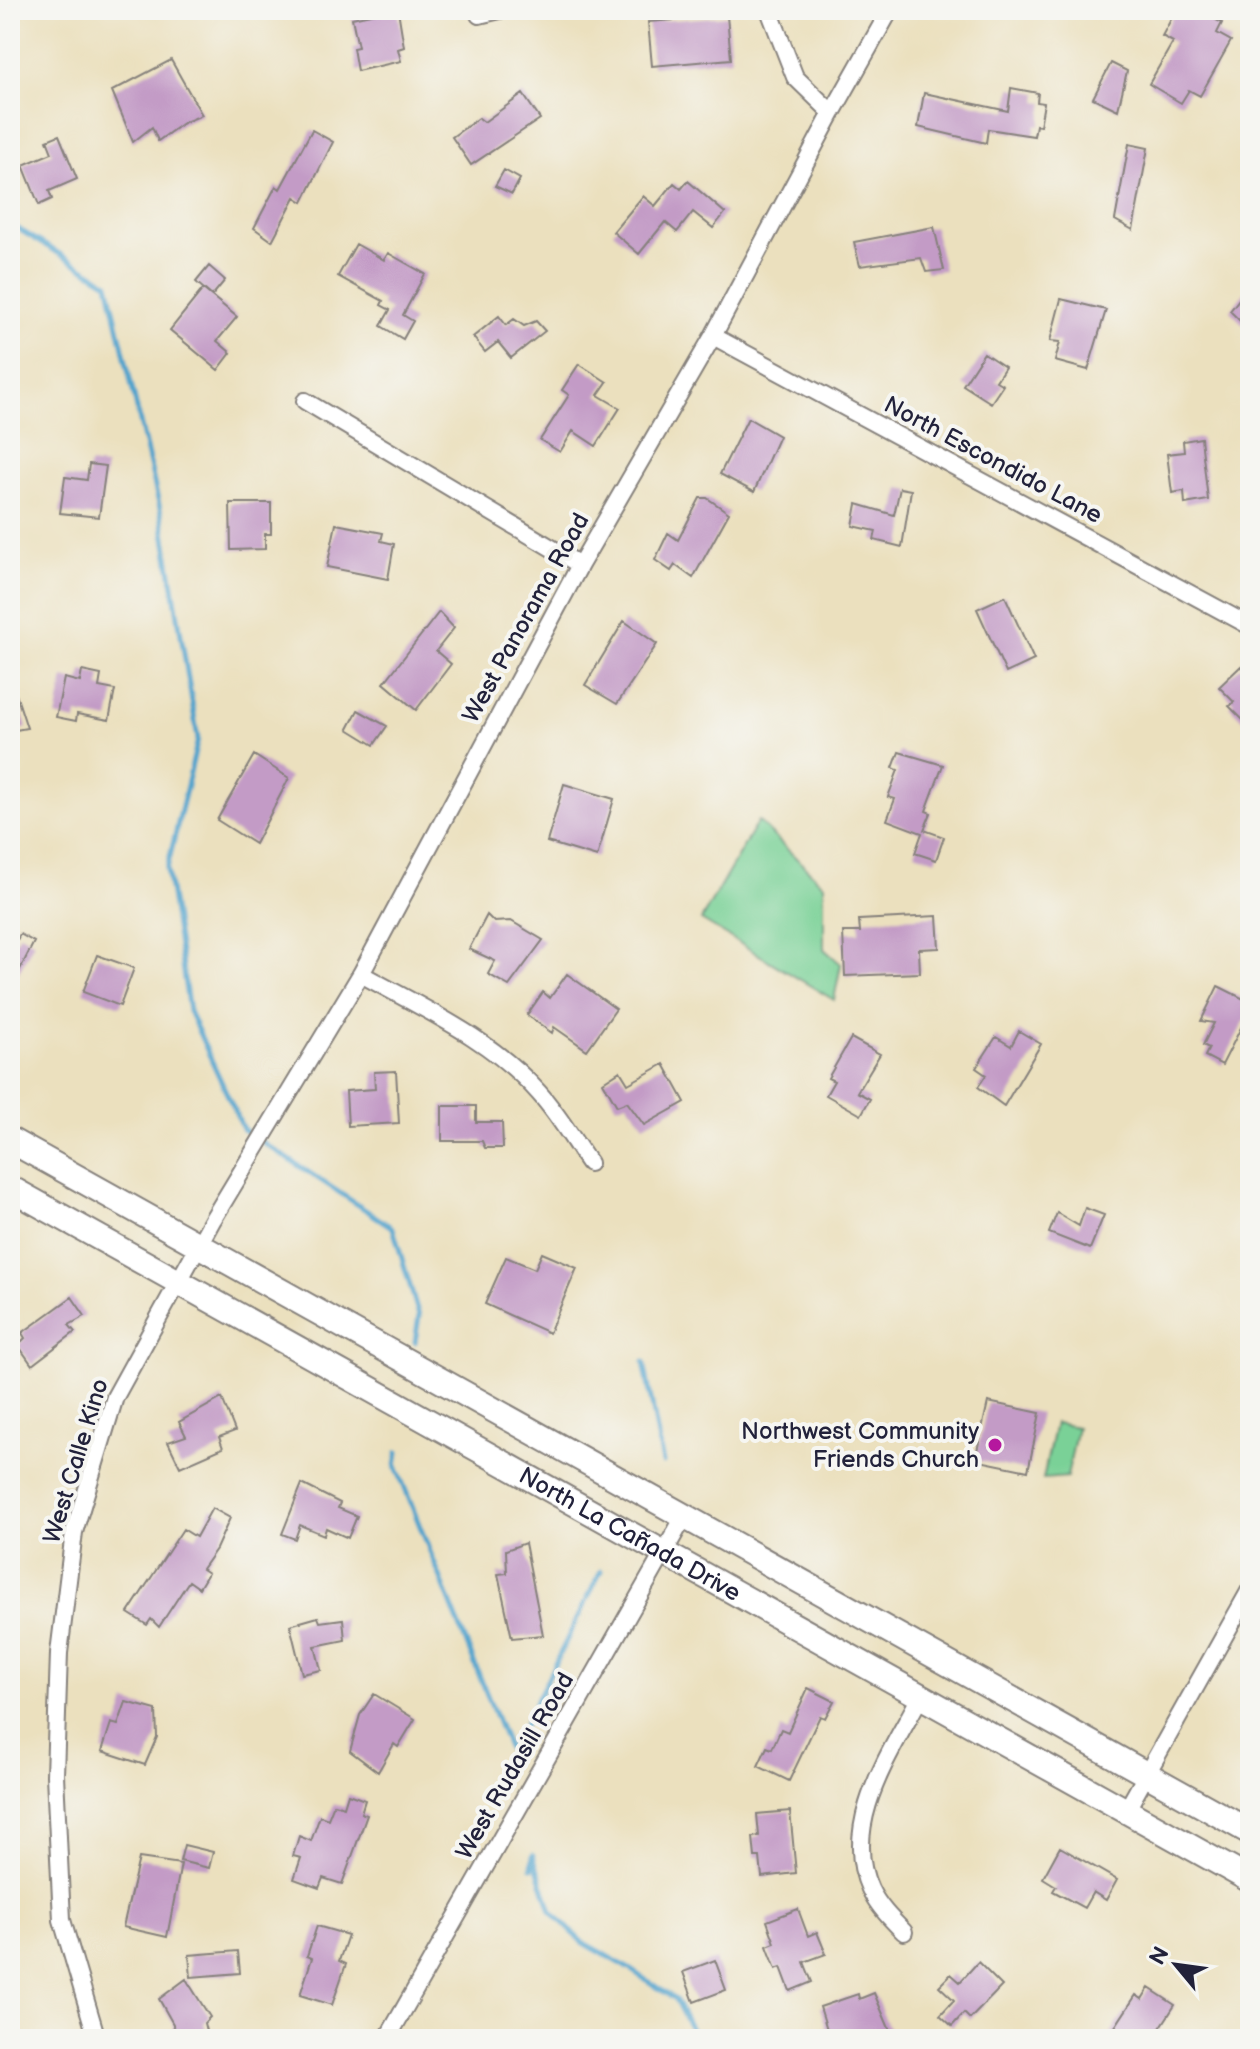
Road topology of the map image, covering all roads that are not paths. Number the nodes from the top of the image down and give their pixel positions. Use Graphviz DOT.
graph roads {
  1 [pos="500,10"];
  2 [pos="769,10"];
  3 [pos="890,10"];
  4 [pos="479,15"];
  5 [pos="832,113"];
  6 [pos="713,336"];
  7 [pos="305,401"];
  8 [pos="580,565"];
  9 [pos="1250,626"];
  10 [pos="361,974"];
  11 [pos="10,1140"];
  12 [pos="589,1163"];
  13 [pos="10,1188"];
  14 [pos="198,1245"];
  15 [pos="178,1281"];
  16 [pos="684,1517"];
  17 [pos="664,1552"];
  18 [pos="1250,1590"];
  19 [pos="920,1697"];
  20 [pos="1146,1774"];
  21 [pos="1126,1811"];
  22 [pos="1250,1832"];
  23 [pos="1250,1880"];
  24 [pos="904,1932"];
  25 [pos="97,2039"];
  26 [pos="387,2039"];
  1 -- 4 [label="street"];
  2 -- 5 [label="street"];
  3 -- 5 [label="street, West Panorama Road"];
  5 -- 6 [label="street, West Panorama Road"];
  6 -- 8 [label="street, West Panorama Road"];
  6 -- 9 [label="street, North Escondido Lane"];
  7 -- 8 [label="street"];
  8 -- 10 [label="street, West Panorama Road"];
  10 -- 12 [label="street"];
  10 -- 14 [label="street, West Panorama Road"];
  11 -- 14 [label="main road, North La Cañada Drive"];
  13 -- 15 [label="main road, North La Cañada Drive"];
  14 -- 15 [label="street, West Calle Kino"];
  14 -- 16 [label="main road, North La Cañada Drive"];
  15 -- 17 [label="main road, North La Cañada Drive"];
  15 -- 25 [label="street, West Calle Kino"];
  16 -- 17 [label="street, West Rudasill Road"];
  16 -- 20 [label="main road, North La Cañada Drive"];
  17 -- 19 [label="main road, North La Cañada Drive"];
  17 -- 26 [label="street, West Rudasill Road"];
  18 -- 20 [label="street"];
  19 -- 21 [label="main road, North La Cañada Drive"];
  19 -- 24 [label="street"];
  20 -- 21 [label="street"];
  20 -- 22 [label="main road, North La Cañada Drive"];
  21 -- 23 [label="main road, North La Cañada Drive"];
}
